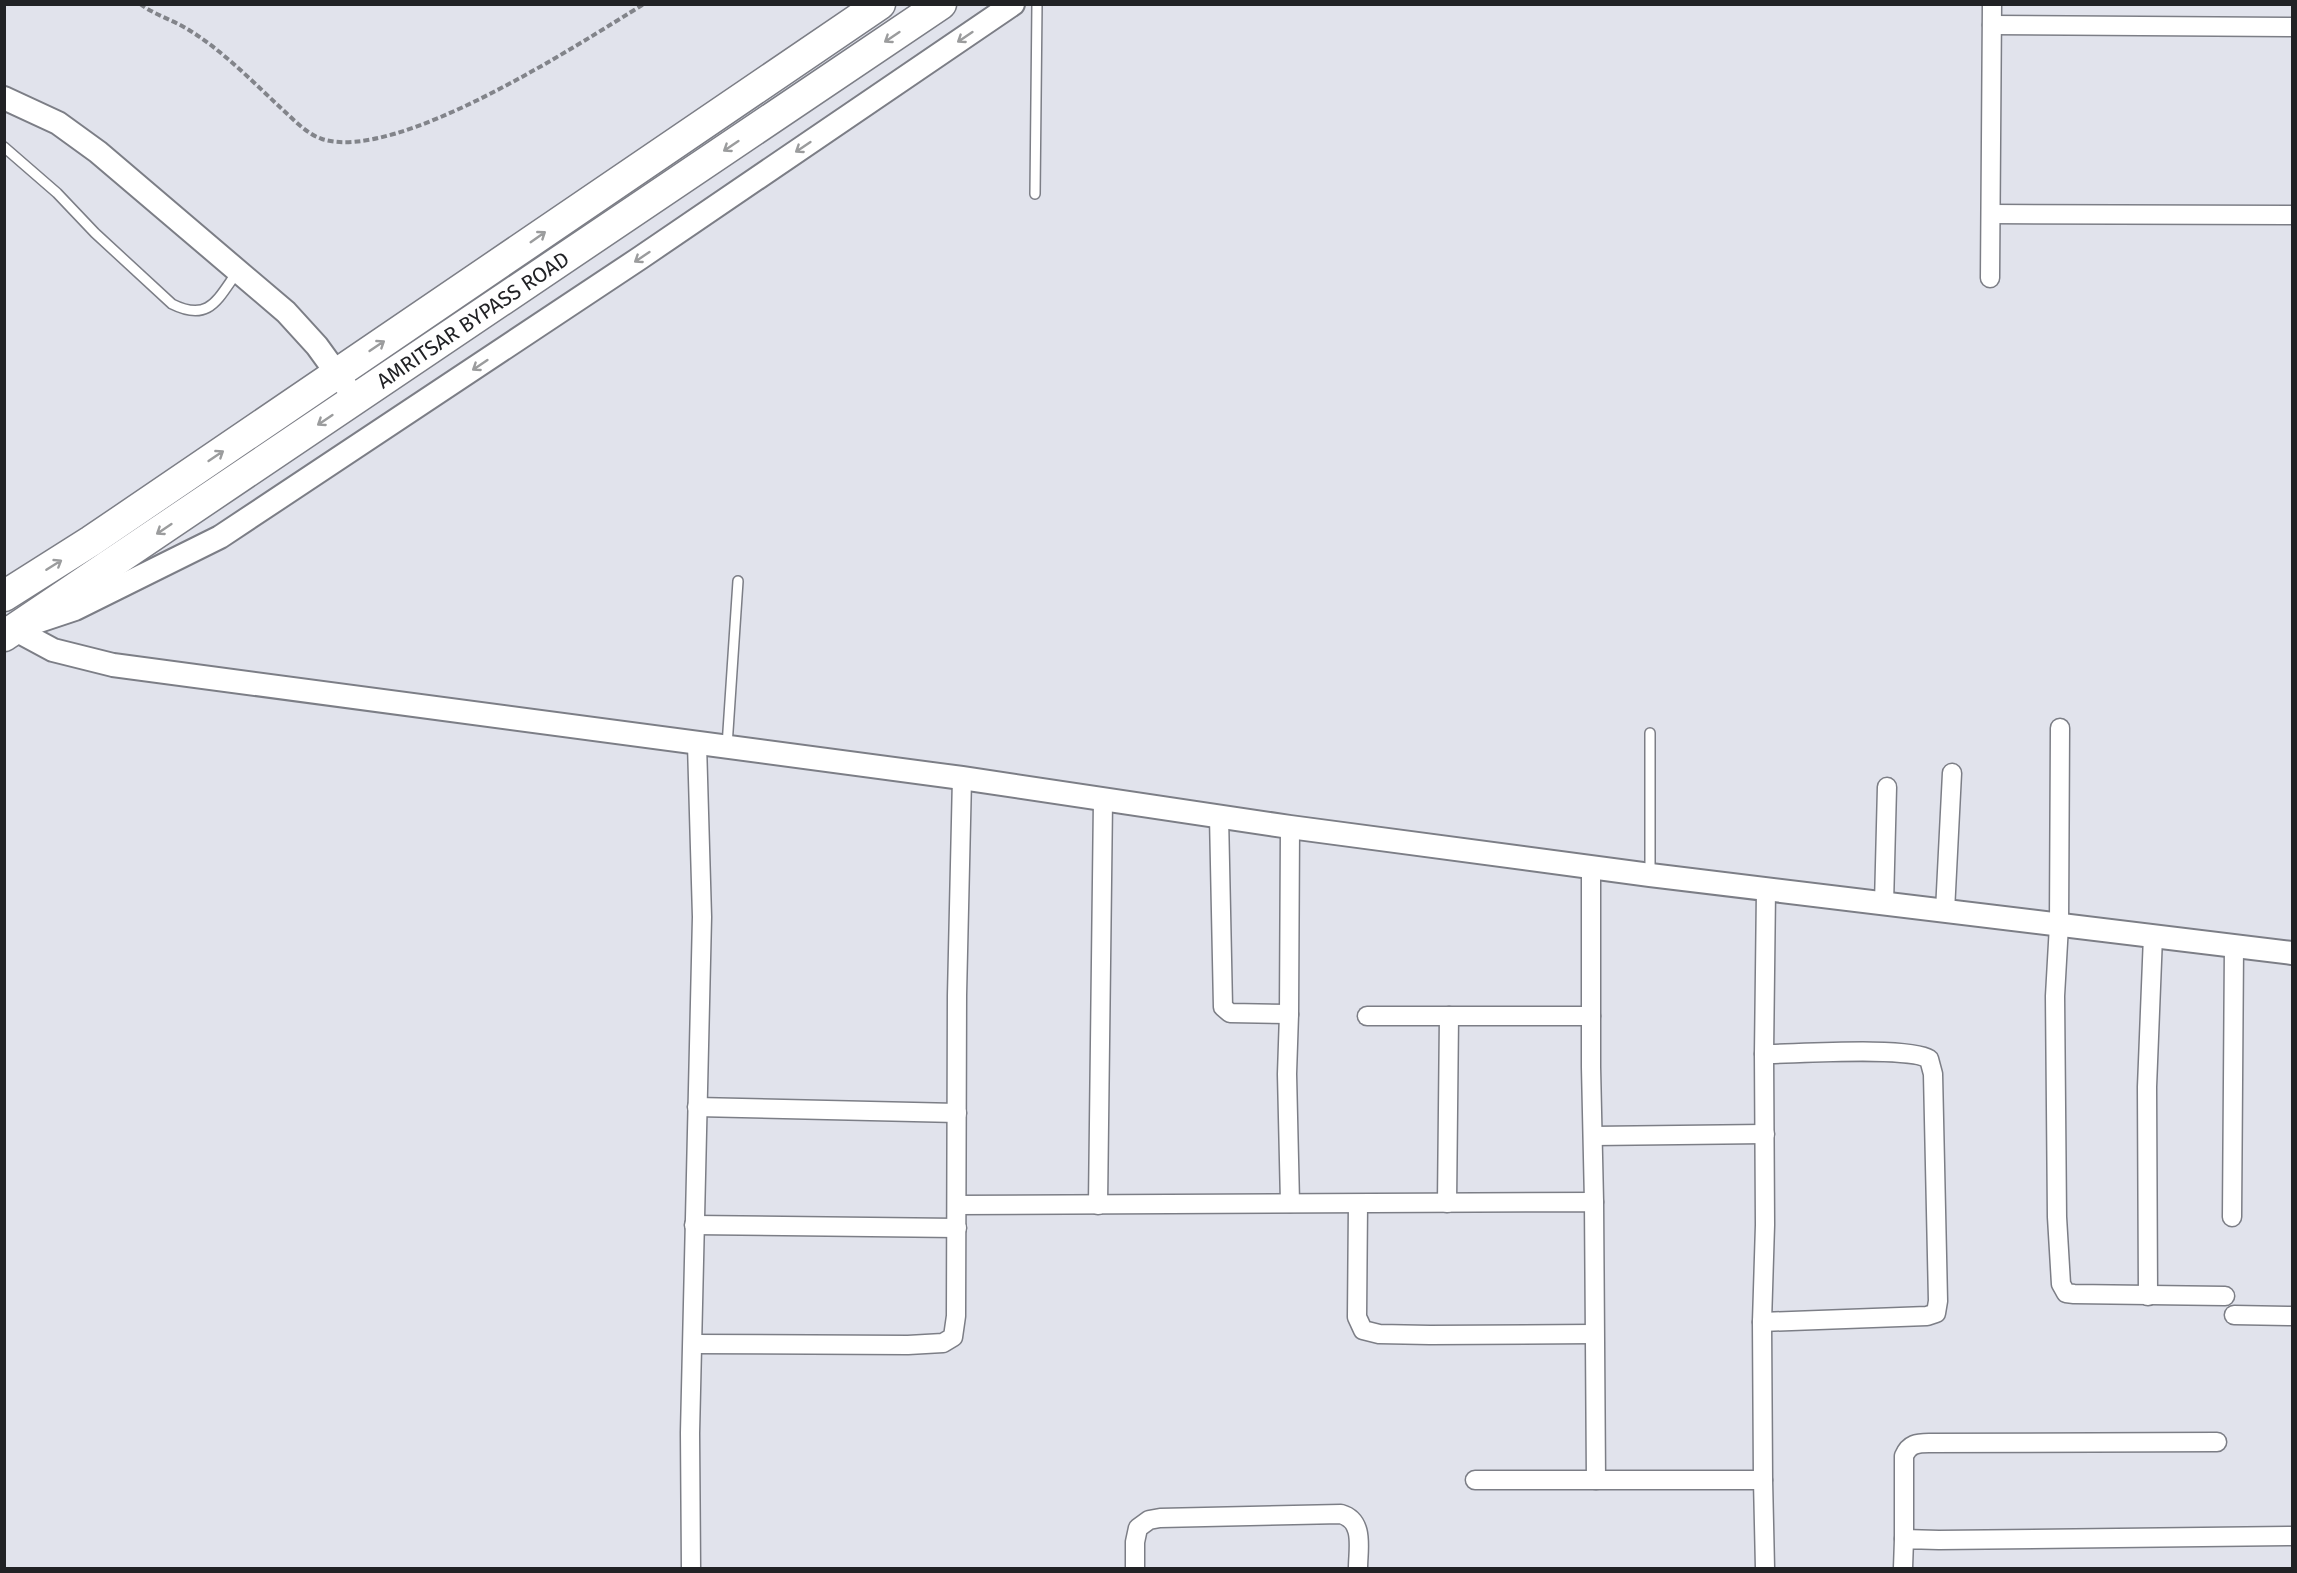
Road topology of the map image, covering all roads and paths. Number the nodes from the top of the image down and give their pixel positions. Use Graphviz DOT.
graph roads {
  1 [pos="140,4"];
  2 [pos="644,4"];
  3 [pos="880,4"];
  4 [pos="941,4"];
  5 [pos="1013,4"];
  6 [pos="1037,4"];
  7 [pos="1992,4"];
  8 [pos="1992,25"];
  9 [pos="2292,27"];
  10 [pos="4,98"];
  11 [pos="4,147"];
  12 [pos="1035,194"];
  13 [pos="1991,214"];
  14 [pos="2292,215"];
  15 [pos="238,271"];
  16 [pos="1990,279"];
  17 [pos="336,374"];
  18 [pos="356,399"];
  19 [pos="738,581"];
  20 [pos="4,596"];
  21 [pos="9,632"];
  22 [pos="2061,728"];
  23 [pos="1650,733"];
  24 [pos="697,744"];
  25 [pos="727,748"];
  26 [pos="1952,773"];
  27 [pos="962,778"];
  28 [pos="1887,787"];
  29 [pos="1103,800"];
  30 [pos="1219,816"];
  31 [pos="1290,827"];
  32 [pos="1591,867"];
  33 [pos="1650,875"];
  34 [pos="1766,890"];
  35 [pos="1884,904"];
  36 [pos="1946,911"];
  37 [pos="2059,925"];
  38 [pos="2153,936"];
  39 [pos="2234,946"];
  40 [pos="2292,953"];
  41 [pos="1289,1014"];
  42 [pos="1367,1016"];
  43 [pos="1449,1016"];
  44 [pos="1591,1016"];
  45 [pos="1764,1054"];
  46 [pos="697,1107"];
  47 [pos="957,1113"];
  48 [pos="1765,1134"];
  49 [pos="1593,1136"];
  50 [pos="1594,1202"];
  51 [pos="1290,1203"];
  52 [pos="1447,1203"];
  53 [pos="1358,1204"];
  54 [pos="957,1205"];
  55 [pos="1098,1205"];
  56 [pos="2232,1216"];
  57 [pos="694,1225"];
  58 [pos="957,1228"];
  59 [pos="2148,1296"];
  60 [pos="2225,1296"];
  61 [pos="2234,1315"];
  62 [pos="2292,1316"];
  63 [pos="1762,1322"];
  64 [pos="1594,1334"];
  65 [pos="693,1344"];
  66 [pos="2217,1442"];
  67 [pos="1475,1480"];
  68 [pos="1596,1480"];
  69 [pos="1763,1480"];
  70 [pos="2292,1536"];
  71 [pos="1904,1539"];
  72 [pos="691,1569"];
  73 [pos="1135,1569"];
  74 [pos="1358,1569"];
  75 [pos="1764,1569"];
  76 [pos="1903,1569"];
  1 -- 2 [label="path"];
  17 -- 3 [label="highway, AMRITSAR BYPASS ROAD, one-way"];
  4 -- 18 [label="highway, AMRITSAR BYPASS ROAD, one-way"];
  5 -- 21 [label="street, one-way"];
  6 -- 12 [label="lane"];
  7 -- 8 [label="street"];
  8 -- 9 [label="street"];
  8 -- 13 [label="street"];
  10 -- 15 [label="street"];
  11 -- 15 [label="lane"];
  13 -- 14 [label="street"];
  13 -- 16 [label="street"];
  15 -- 17 [label="street"];
  17 -- 18 [label="street"];
  20 -- 17 [label="highway, AMRITSAR BYPASS ROAD, one-way"];
  18 -- 21 [label="highway, AMRITSAR BYPASS ROAD, one-way"];
  19 -- 25 [label="lane"];
  21 -- 24 [label="street"];
  22 -- 37 [label="street"];
  23 -- 33 [label="lane"];
  24 -- 25 [label="street"];
  24 -- 46 [label="street"];
  25 -- 27 [label="street"];
  26 -- 36 [label="street"];
  27 -- 29 [label="street"];
  27 -- 47 [label="street"];
  28 -- 35 [label="street"];
  29 -- 30 [label="street"];
  29 -- 55 [label="street"];
  30 -- 31 [label="street"];
  30 -- 41 [label="street"];
  31 -- 32 [label="street"];
  31 -- 41 [label="street"];
  32 -- 33 [label="street"];
  32 -- 44 [label="street"];
  33 -- 34 [label="street"];
  34 -- 35 [label="street"];
  34 -- 45 [label="street"];
  35 -- 36 [label="street"];
  36 -- 37 [label="street"];
  37 -- 38 [label="street"];
  37 -- 59 [label="street"];
  38 -- 39 [label="street"];
  38 -- 59 [label="street"];
  39 -- 40 [label="street"];
  39 -- 56 [label="street"];
  41 -- 51 [label="street"];
  42 -- 43 [label="street"];
  43 -- 44 [label="street"];
  43 -- 52 [label="street"];
  44 -- 49 [label="street"];
  45 -- 48 [label="street"];
  45 -- 63 [label="street"];
  46 -- 47 [label="street"];
  46 -- 57 [label="street"];
  47 -- 54 [label="street"];
  48 -- 49 [label="street"];
  48 -- 63 [label="street"];
  49 -- 50 [label="street"];
  50 -- 52 [label="street"];
  50 -- 64 [label="street"];
  51 -- 53 [label="street"];
  51 -- 55 [label="street"];
  52 -- 53 [label="street"];
  53 -- 64 [label="street"];
  54 -- 55 [label="street"];
  54 -- 58 [label="street"];
  57 -- 58 [label="street"];
  57 -- 65 [label="street"];
  58 -- 65 [label="street"];
  59 -- 60 [label="street"];
  61 -- 62 [label="street"];
  63 -- 69 [label="street"];
  64 -- 68 [label="street"];
  65 -- 72 [label="street"];
  66 -- 71 [label="street"];
  67 -- 68 [label="street"];
  68 -- 69 [label="street"];
  69 -- 75 [label="street"];
  70 -- 71 [label="street"];
  71 -- 76 [label="street"];
  73 -- 74 [label="street"];
}
